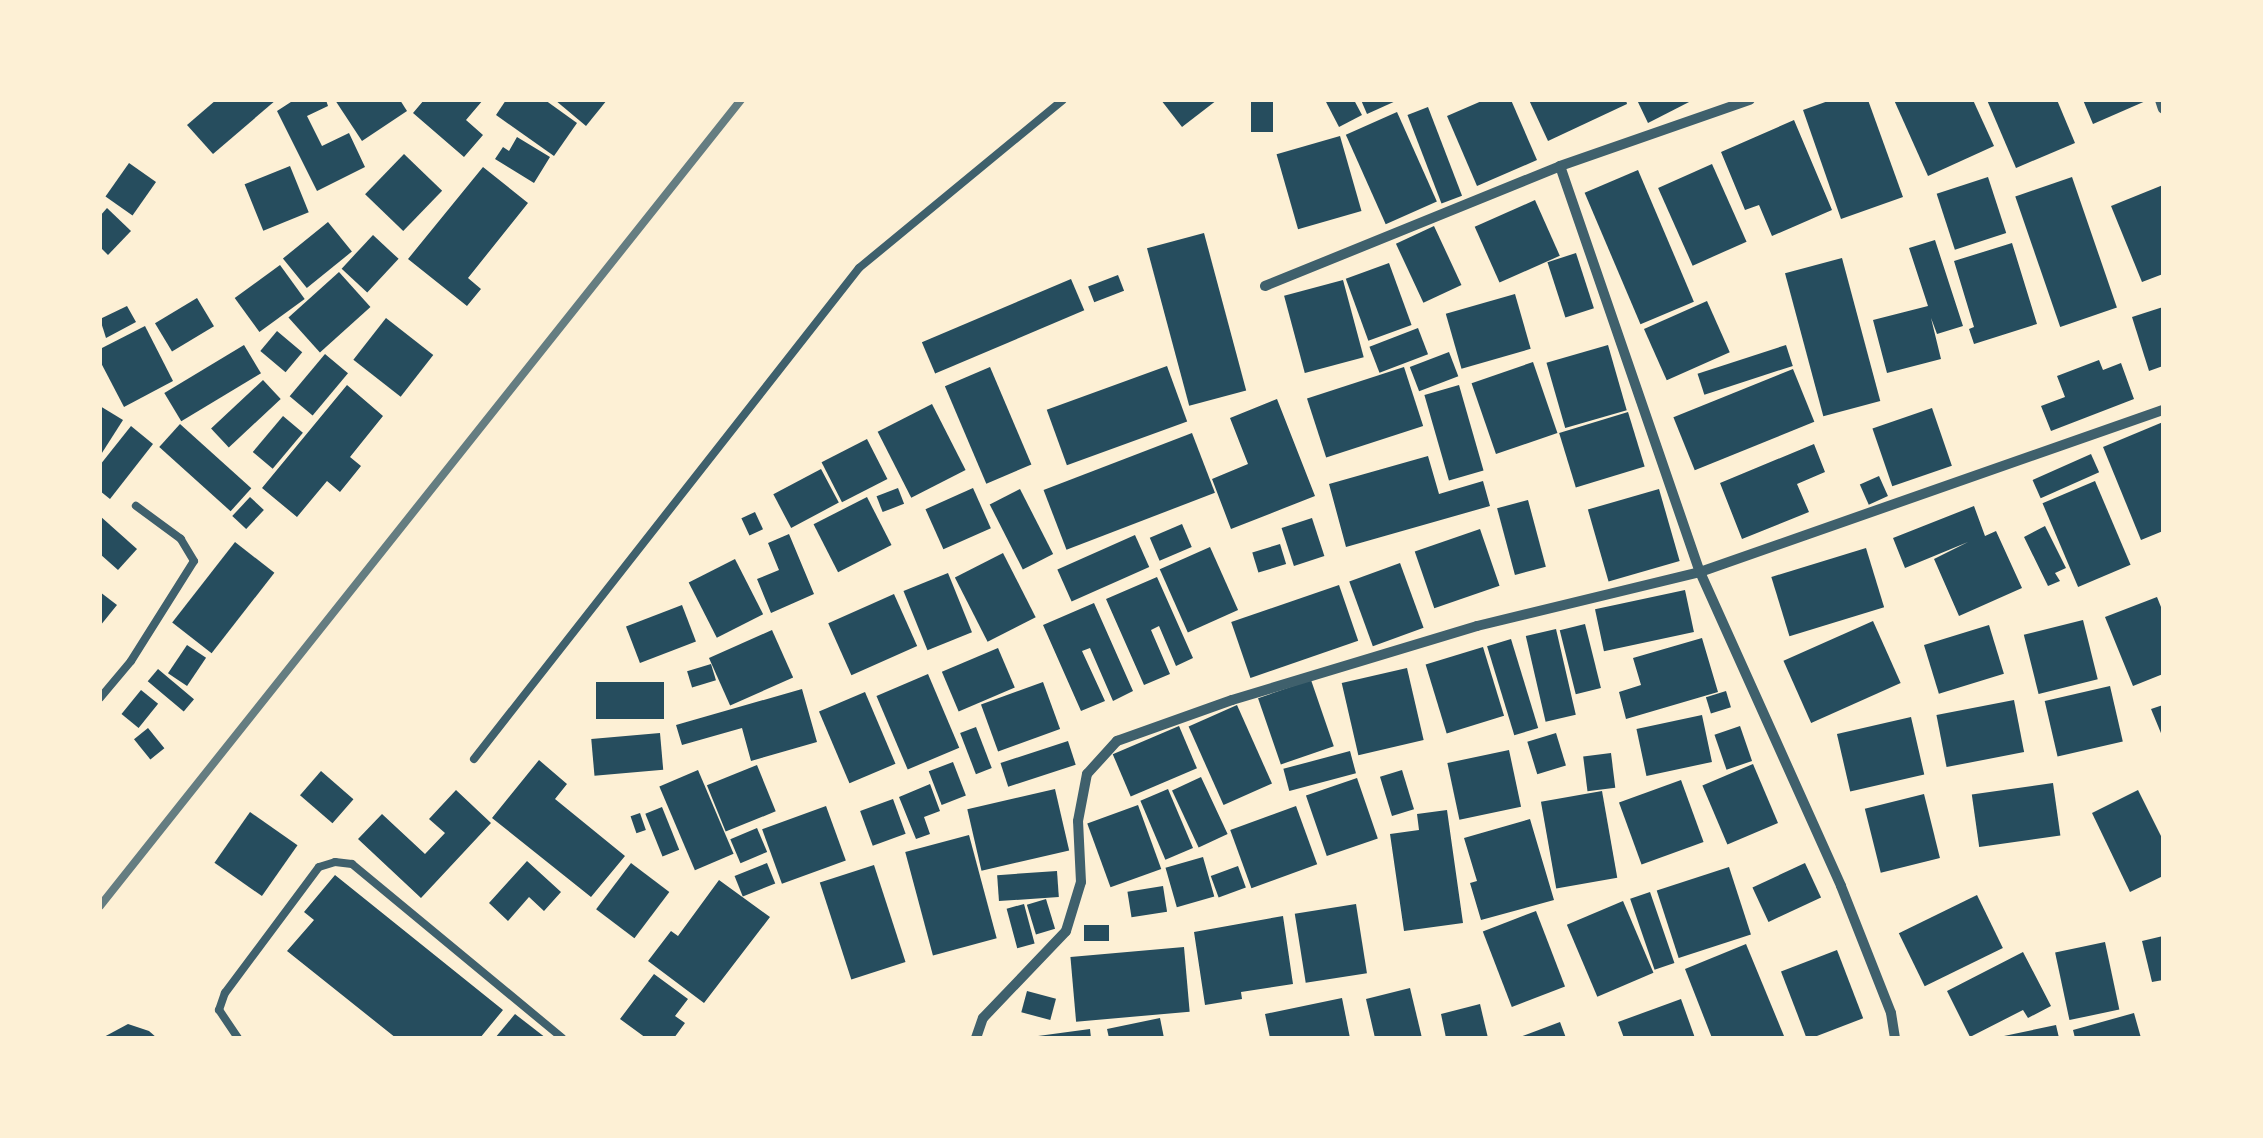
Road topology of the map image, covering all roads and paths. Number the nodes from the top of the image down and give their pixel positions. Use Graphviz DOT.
graph roads {
  1 [pos="1063,100"];
  2 [pos="1750,100"];
  3 [pos="2160,100"];
  4 [pos="2163,108"];
  5 [pos="1560,166"];
  6 [pos="1265,286"];
  7 [pos="2163,410"];
  8 [pos="136,506"];
  9 [pos="1700,572"];
  10 [pos="100,698"];
  11 [pos="474,759"];
  12 [pos="238,1038"];
  13 [pos="562,1038"];
  14 [pos="976,1038"];
  15 [pos="1895,1038"];
  1 -- 11 [label="lane"];
  2 -- 5 [label="street"];
  3 -- 4 [label="street"];
  5 -- 6 [label="street"];
  5 -- 9 [label="street"];
  7 -- 9 [label="street"];
  8 -- 10 [label="lane"];
  9 -- 14 [label="street"];
  9 -- 15 [label="street"];
  12 -- 13 [label="lane"];
}
